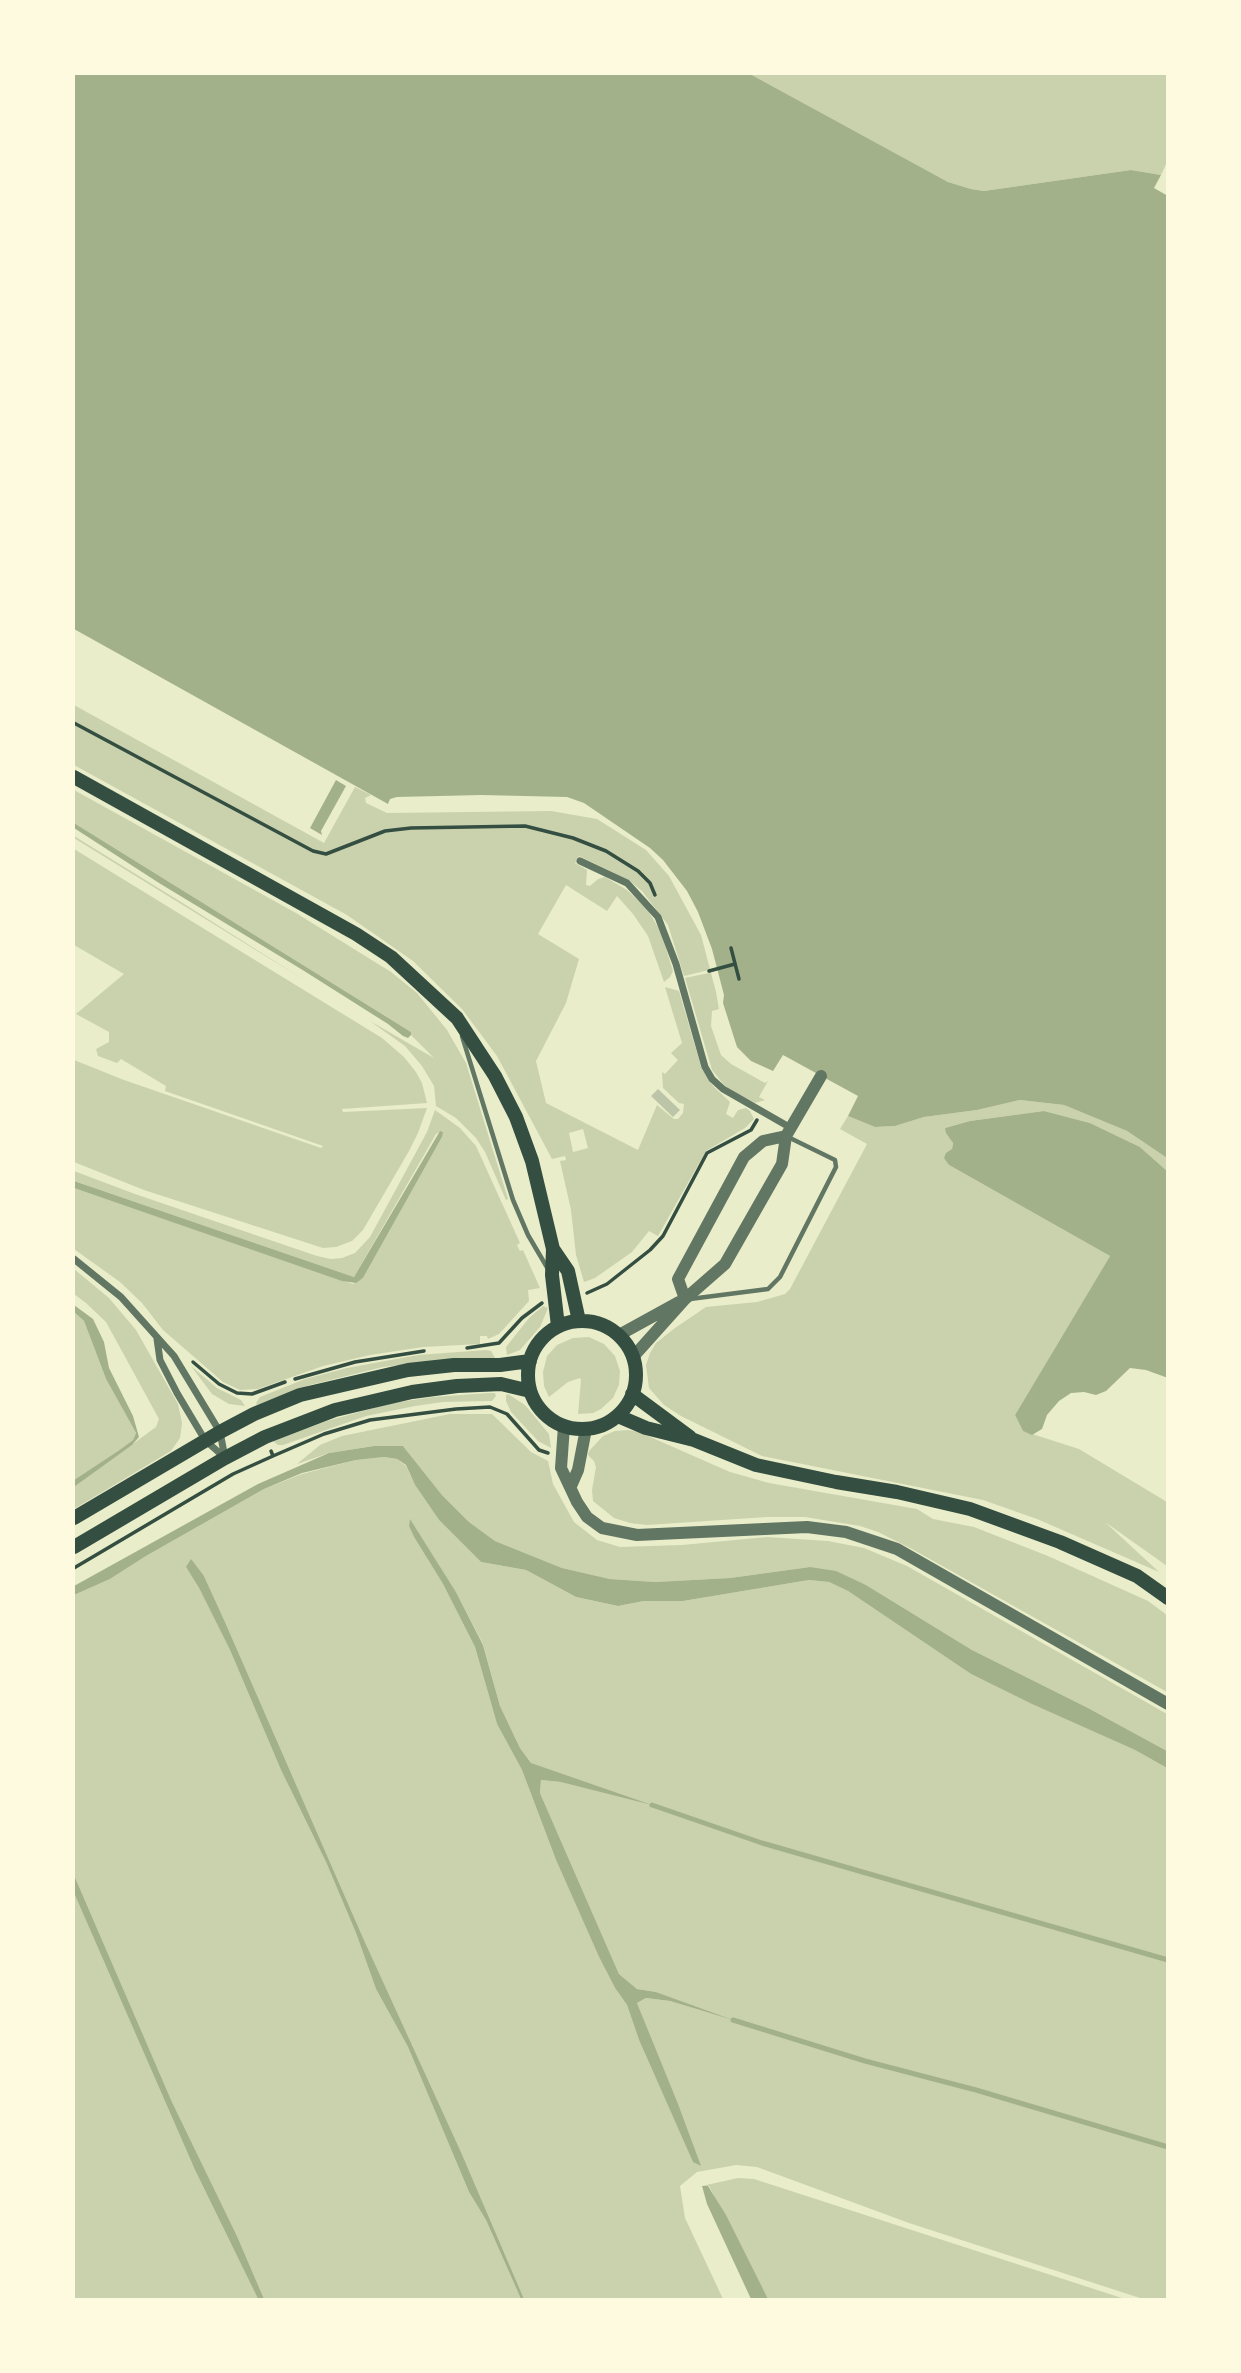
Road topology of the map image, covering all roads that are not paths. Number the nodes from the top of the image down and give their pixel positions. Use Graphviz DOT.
graph roads {
  1 [pos="74,777"];
  2 [pos="580,861"];
  3 [pos="457,1018"];
  4 [pos="821,1076"];
  5 [pos="789,1132"];
  6 [pos="553,1249"];
  7 [pos="74,1259"];
  8 [pos="552,1275"];
  9 [pos="685,1299"];
  10 [pos="579,1321"];
  11 [pos="558,1326"];
  12 [pos="619,1335"];
  13 [pos="156,1338"];
  14 [pos="633,1357"];
  15 [pos="530,1361"];
  16 [pos="530,1391"];
  17 [pos="632,1394"];
  18 [pos="618,1416"];
  19 [pos="564,1426"];
  20 [pos="586,1429"];
  21 [pos="220,1432"];
  22 [pos="205,1440"];
  23 [pos="694,1440"];
  24 [pos="225,1458"];
  25 [pos="571,1486"];
  26 [pos="74,1518"];
  27 [pos="74,1547"];
  28 [pos="1167,1598"];
  29 [pos="1167,1704"];
  1 -- 3 [label="main road"];
  2 -- 5 [label="street"];
  3 -- 6 [label="main road"];
  3 -- 8 [label="lane"];
  4 -- 5 [label="street"];
  5 -- 9 [label="street"];
  5 -- 9 [label="street"];
  5 -- 9 [label="lane"];
  6 -- 8 [label="main road"];
  6 -- 10 [label="main road"];
  7 -- 13 [label="street"];
  8 -- 11 [label="main road"];
  9 -- 12 [label="street"];
  9 -- 14 [label="street"];
  10 -- 11 [label="main road"];
  10 -- 12 [label="main road"];
  11 -- 15 [label="main road"];
  12 -- 14 [label="main road"];
  13 -- 21 [label="street"];
  13 -- 22 [label="street"];
  14 -- 17 [label="main road"];
  15 -- 16 [label="main road"];
  15 -- 21 [label="main road"];
  16 -- 19 [label="main road"];
  16 -- 24 [label="main road"];
  17 -- 18 [label="main road"];
  17 -- 23 [label="main road"];
  18 -- 20 [label="main road"];
  18 -- 23 [label="main road"];
  19 -- 20 [label="main road"];
  19 -- 25 [label="street"];
  20 -- 25 [label="street"];
  21 -- 22 [label="main road"];
  21 -- 24 [label="street"];
  22 -- 24 [label="street"];
  22 -- 26 [label="main road"];
  23 -- 28 [label="main road"];
  24 -- 27 [label="main road"];
  25 -- 29 [label="street"];
}
